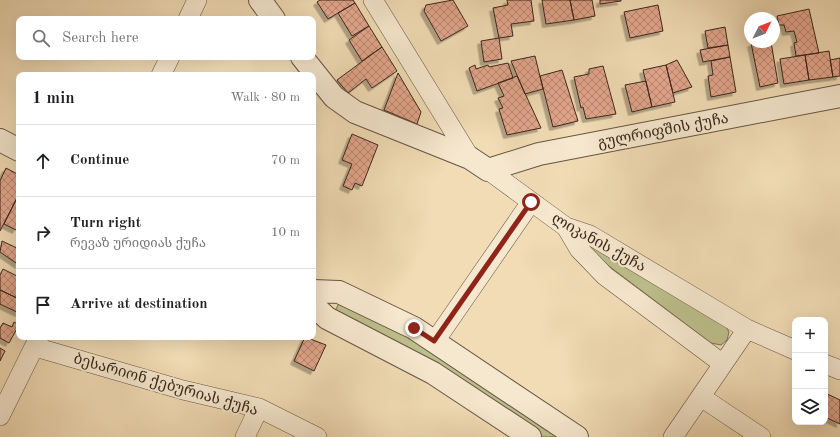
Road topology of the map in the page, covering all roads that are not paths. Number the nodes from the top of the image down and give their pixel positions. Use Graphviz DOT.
graph roads {
  1 [pos="197,0"];
  2 [pos="260,0"];
  3 [pos="373,0"];
  4 [pos="189,16"];
  5 [pos="272,16"];
  6 [pos="168,60"];
  7 [pos="304,60"];
  8 [pos="162,72"];
  9 [pos="314,72"];
  10 [pos="316,74"];
  11 [pos="840,96"];
  12 [pos="0,140"];
  13 [pos="16,148"];
  14 [pos="470,158"];
  15 [pos="488,170"];
  16 [pos="531,202"];
  17 [pos="566,227"];
  18 [pos="316,291"];
  19 [pos="339,292"];
  20 [pos="320,312"];
  21 [pos="747,328"];
  22 [pos="434,341"];
  23 [pos="37,342"];
  24 [pos="792,349"];
  25 [pos="723,364"];
  26 [pos="828,365"];
  27 [pos="840,370"];
  28 [pos="701,397"];
  29 [pos="259,408"];
  30 [pos="0,416"];
  31 [pos="245,437"];
  32 [pos="317,437"];
  33 [pos="530,437"];
  34 [pos="577,437"];
  35 [pos="674,437"];
  36 [pos="761,437"];
  1 -- 4 [label="street"];
  2 -- 5 [label="street"];
  3 -- 14 [label="street, ლიკანის ქუჩა"];
  6 -- 8 [label="street"];
  7 -- 9 [label="street"];
  10 -- 14 [label="street"];
  11 -- 15 [label="street, გულრიფშის ქუჩა"];
  12 -- 13 [label="street"];
  14 -- 15 [label="street, ლიკანის ქუჩა"];
  15 -- 16 [label="street, ლიკანის ქუჩა"];
  16 -- 17 [label="street, ლიკანის ქუჩა"];
  16 -- 22 [label="street"];
  17 -- 21 [label="street, ლიკანის ქუჩა"];
  17 -- 25 [label="street"];
  18 -- 19 [label="street"];
  19 -- 20 [label="street"];
  19 -- 22 [label="street"];
  20 -- 33 [label="street"];
  21 -- 24 [label="street, ლიკანის ქუჩა"];
  21 -- 25 [label="street"];
  22 -- 34 [label="street"];
  23 -- 29 [label="street, ბესარიონ ქებურიას ქუჩა"];
  23 -- 30 [label="street"];
  25 -- 28 [label="street"];
  26 -- 27 [label="street"];
  28 -- 35 [label="street"];
  28 -- 36 [label="street"];
  29 -- 31 [label="street"];
  29 -- 32 [label="street, ბესარიონ ქებურიას ქუჩა"];
}
